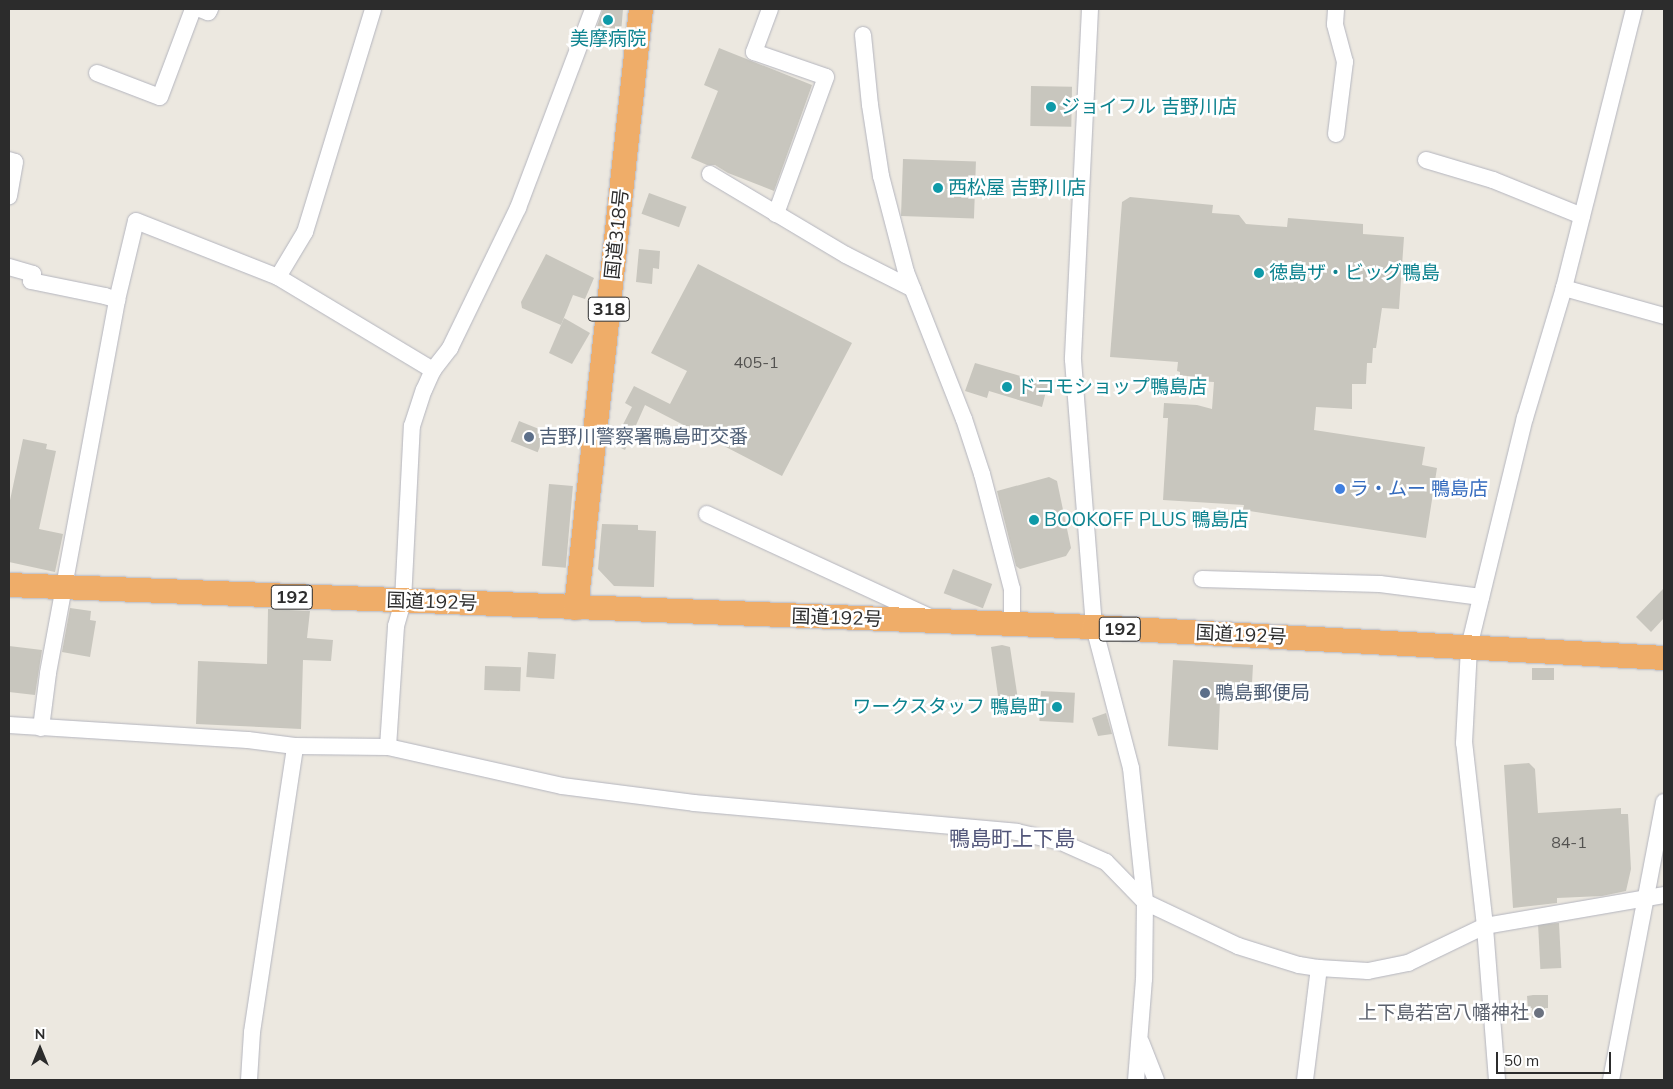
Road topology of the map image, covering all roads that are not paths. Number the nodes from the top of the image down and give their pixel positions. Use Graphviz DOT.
graph roads {
  1 [pos="193,9"];
  2 [pos="200,9"];
  3 [pos="210,9"];
  4 [pos="373,9"];
  5 [pos="593,9"];
  6 [pos="641,9"];
  7 [pos="770,9"];
  8 [pos="1090,9"];
  9 [pos="1336,9"];
  10 [pos="1634,9"];
  11 [pos="864,35"];
  12 [pos="97,73"];
  13 [pos="1336,134"];
  14 [pos="9,160"];
  15 [pos="1426,160"];
  16 [pos="710,174"];
  17 [pos="9,196"];
  18 [pos="776,214"];
  19 [pos="1582,216"];
  20 [pos="9,267"];
  21 [pos="278,276"];
  22 [pos="1564,288"];
  23 [pos="913,289"];
  24 [pos="117,300"];
  25 [pos="1664,316"];
  26 [pos="433,370"];
  27 [pos="707,514"];
  28 [pos="1202,579"];
  29 [pos="9,585"];
  30 [pos="64,587"];
  31 [pos="1481,598"];
  32 [pos="403,601"];
  33 [pos="576,608"];
  34 [pos="942,622"];
  35 [pos="1012,625"];
  36 [pos="1094,627"];
  37 [pos="1469,647"];
  38 [pos="1664,658"];
  39 [pos="9,725"];
  40 [pos="40,728"];
  41 [pos="295,746"];
  42 [pos="388,747"];
  43 [pos="1664,802"];
  44 [pos="1664,895"];
  45 [pos="1646,898"];
  46 [pos="1145,902"];
  47 [pos="1485,926"];
  48 [pos="1319,968"];
  49 [pos="1140,1040"];
  50 [pos="249,1080"];
  51 [pos="1136,1080"];
  52 [pos="1156,1080"];
  53 [pos="1304,1080"];
  54 [pos="1497,1080"];
  55 [pos="1611,1080"];
  1 -- 12 [label="street"];
  2 -- 3 [label="street"];
  4 -- 21 [label="street"];
  5 -- 26 [label="street"];
  6 -- 33 [label="highway, 国道318号 / 318"];
  7 -- 18 [label="street"];
  8 -- 36 [label="street"];
  9 -- 13 [label="street"];
  10 -- 19 [label="street"];
  11 -- 23 [label="street"];
  14 -- 17 [label="street"];
  15 -- 19 [label="street"];
  16 -- 18 [label="street"];
  18 -- 23 [label="street"];
  19 -- 22 [label="street"];
  20 -- 24 [label="street"];
  21 -- 24 [label="street"];
  21 -- 26 [label="street"];
  22 -- 25 [label="street"];
  22 -- 31 [label="street"];
  23 -- 35 [label="street"];
  24 -- 30 [label="street"];
  26 -- 32 [label="street"];
  27 -- 34 [label="street"];
  28 -- 31 [label="street"];
  29 -- 30 [label="highway, 国道192号 / 192"];
  30 -- 32 [label="highway, 国道192号 / 192"];
  30 -- 40 [label="street"];
  31 -- 37 [label="street"];
  32 -- 33 [label="highway, 国道192号 / 192"];
  32 -- 42 [label="street"];
  33 -- 34 [label="highway, 国道192号 / 192"];
  34 -- 35 [label="highway, 国道192号 / 192"];
  35 -- 36 [label="highway, 国道192号 / 192"];
  36 -- 37 [label="highway, 国道192号 / 192"];
  36 -- 46 [label="street"];
  37 -- 38 [label="highway, 国道192号 / 192"];
  37 -- 47 [label="street"];
  39 -- 40 [label="street"];
  40 -- 41 [label="street"];
  41 -- 42 [label="street"];
  41 -- 50 [label="street"];
  42 -- 46 [label="street"];
  43 -- 45 [label="street"];
  44 -- 45 [label="street"];
  45 -- 47 [label="street"];
  45 -- 55 [label="street"];
  46 -- 48 [label="street"];
  46 -- 49 [label="street"];
  47 -- 48 [label="street"];
  47 -- 54 [label="street"];
  48 -- 53 [label="street"];
  49 -- 51 [label="street"];
  49 -- 52 [label="street"];
}
